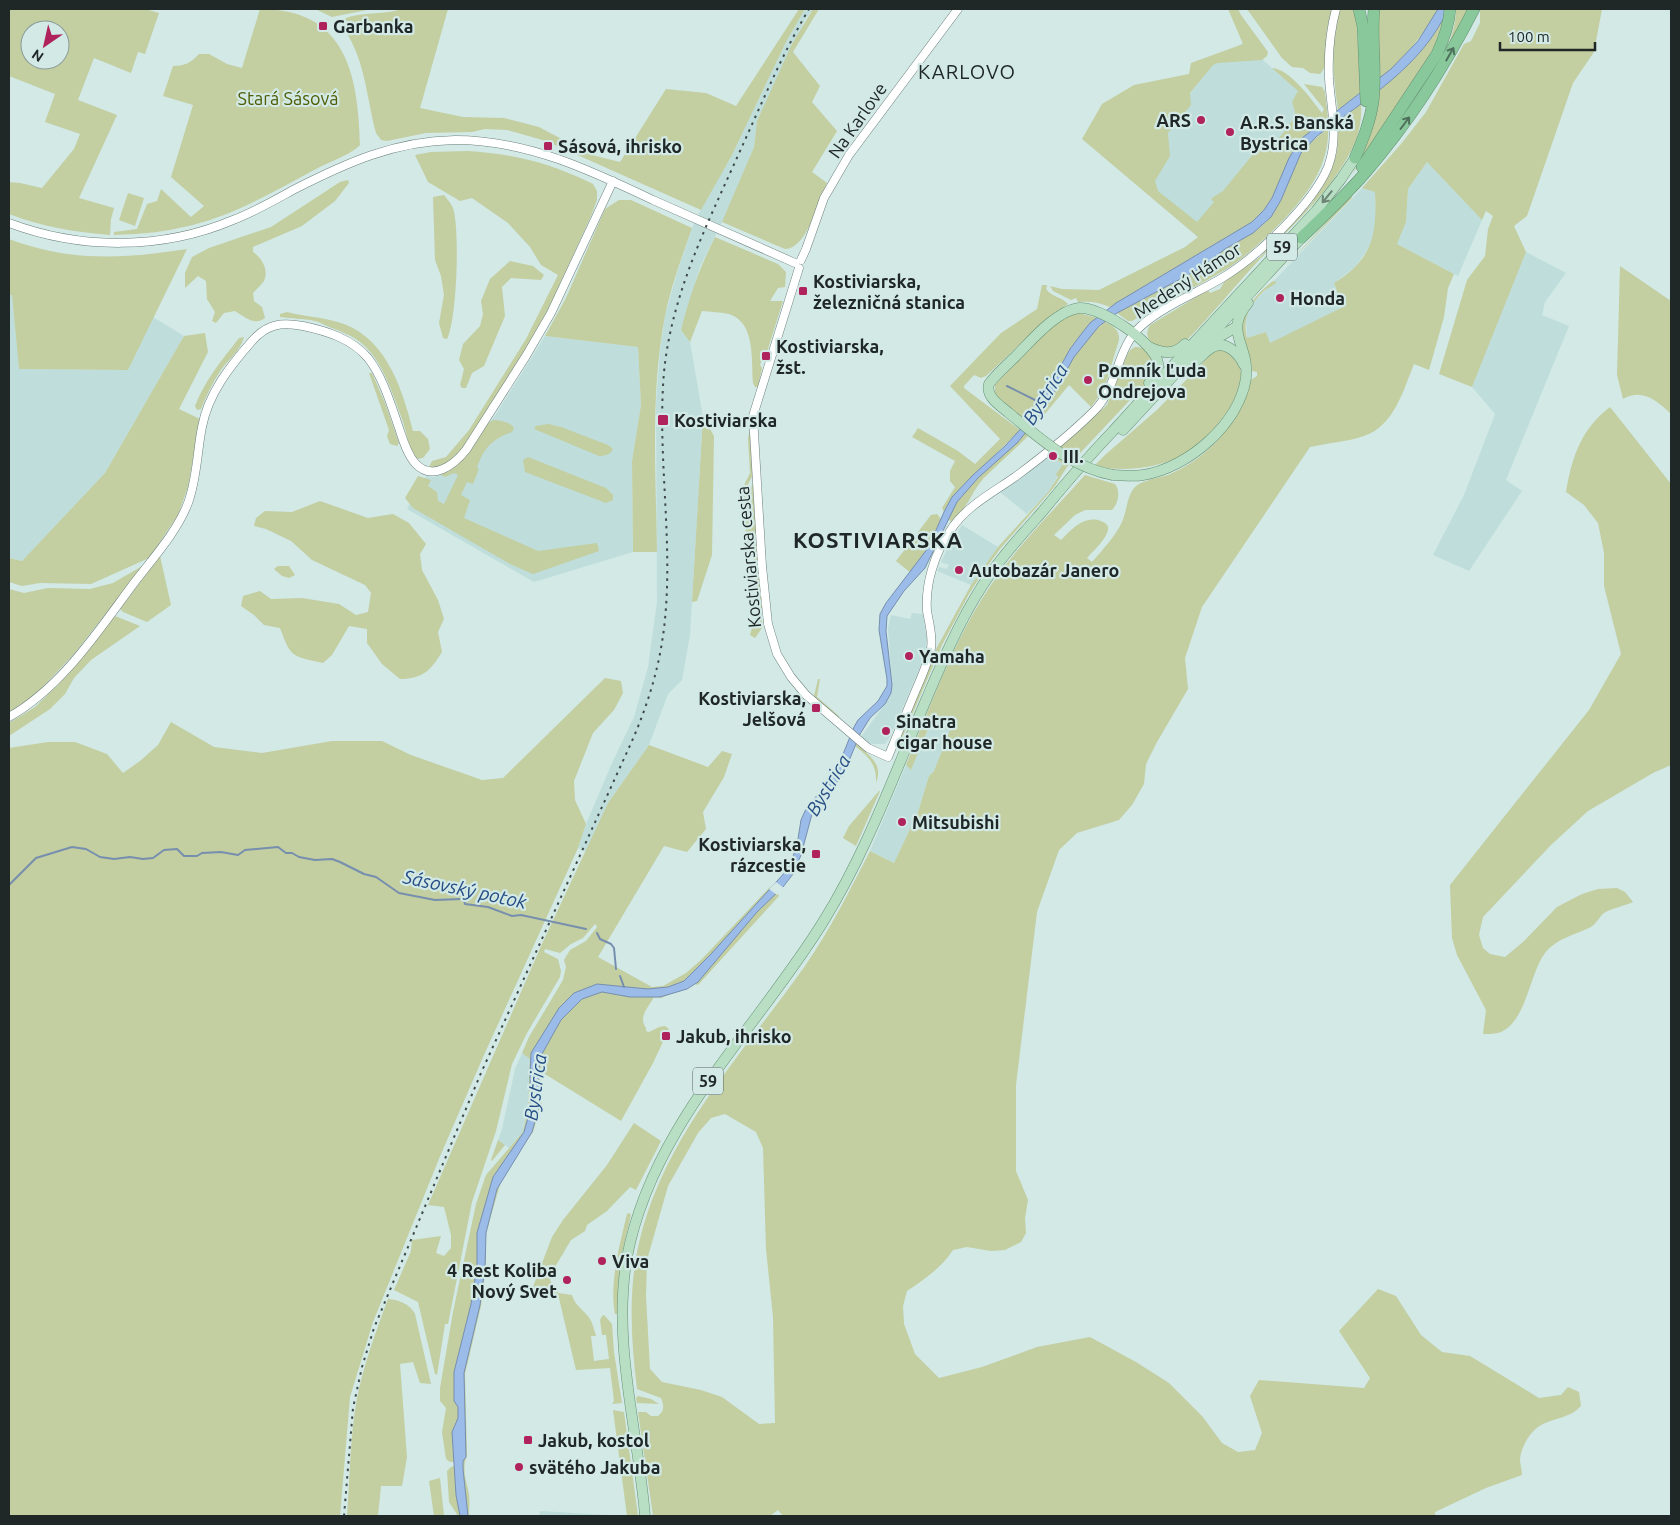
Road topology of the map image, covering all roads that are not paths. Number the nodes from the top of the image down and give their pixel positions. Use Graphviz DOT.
graph roads {
  1 [pos="958,9"];
  2 [pos="1336,9"];
  3 [pos="1359,9"];
  4 [pos="1374,9"];
  5 [pos="1450,9"];
  6 [pos="1474,9"];
  7 [pos="1370,78"];
  8 [pos="1357,154"];
  9 [pos="612,181"];
  10 [pos="1342,197"];
  11 [pos="9,223"];
  12 [pos="1301,238"];
  13 [pos="798,264"];
  14 [pos="1276,265"];
  15 [pos="1236,327"];
  16 [pos="1203,333"];
  17 [pos="1134,335"];
  18 [pos="1148,347"];
  19 [pos="1194,362"];
  20 [pos="1246,370"];
  21 [pos="1169,381"];
  22 [pos="761,390"];
  23 [pos="1138,404"];
  24 [pos="1041,512"];
  25 [pos="9,718"];
  26 [pos="645,1516"];
  1 -- 13 [label="street, Na Karlove"];
  2 -- 17 [label="street, Medený Hámor"];
  3 -- 7 [label="highway"];
  4 -- 7 [label="highway"];
  5 -- 10 [label="highway"];
  10 -- 6 [label="highway, one-way"];
  7 -- 8 [label="highway"];
  8 -- 16 [label="main road, 59, one-way"];
  9 -- 11 [label="street"];
  9 -- 13 [label="street"];
  9 -- 25 [label="street"];
  10 -- 12 [label="highway"];
  12 -- 14 [label="main road, 59"];
  13 -- 22 [label="street, Na Karlove"];
  14 -- 15 [label="main road"];
  14 -- 21 [label="main road, 59"];
  15 -- 19 [label="main road"];
  15 -- 20 [label="main road"];
  16 -- 18 [label="main road"];
  16 -- 23 [label="main road, 59"];
  17 -- 18 [label="main road"];
  17 -- 20 [label="main road, bridge"];
  17 -- 22 [label="street, Kostiviarska cesta"];
  18 -- 23 [label="main road"];
  19 -- 20 [label="main road"];
  19 -- 21 [label="main road"];
  21 -- 24 [label="main road, 59"];
  23 -- 24 [label="main road, 59"];
  24 -- 26 [label="main road, 59"];
}
